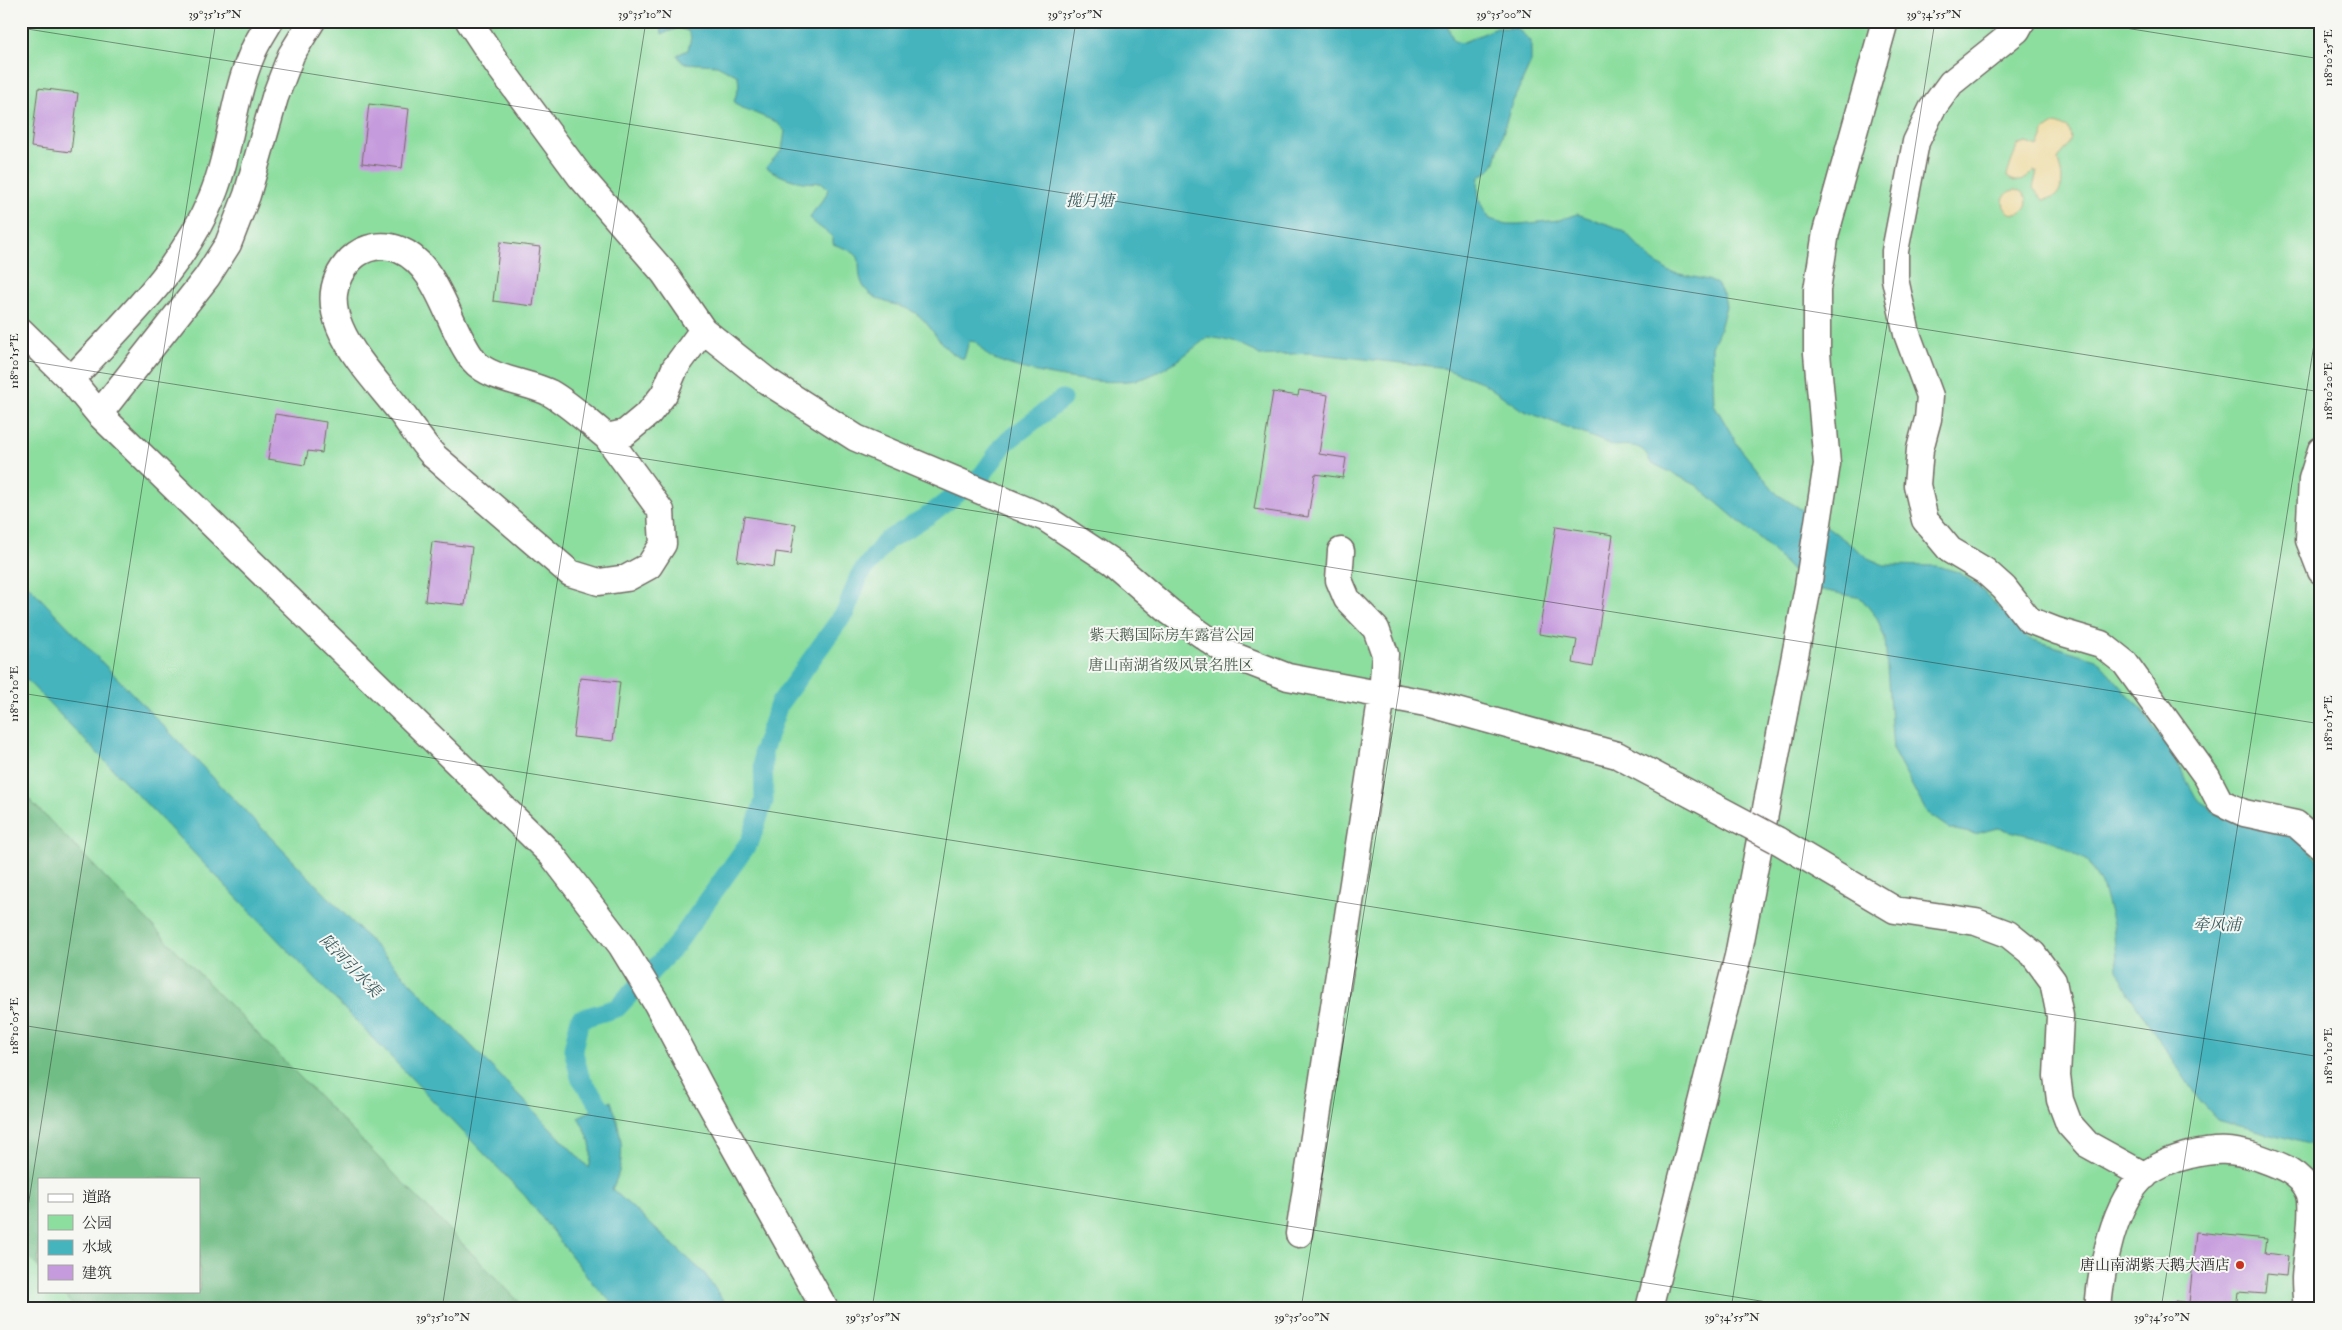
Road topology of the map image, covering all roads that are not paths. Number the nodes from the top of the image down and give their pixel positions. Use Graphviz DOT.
graph roads {
  1 [pos="270,21"];
  2 [pos="312,21"];
  3 [pos="469,21"];
  4 [pos="1885,21"];
  5 [pos="2022,21"];
  6 [pos="703,330"];
  7 [pos="21,331"];
  8 [pos="71,380"];
  9 [pos="99,414"];
  10 [pos="606,437"];
  11 [pos="2321,450"];
  12 [pos="1341,551"];
  13 [pos="2321,571"];
  14 [pos="1382,695"];
  15 [pos="2321,846"];
  16 [pos="2145,1176"];
  17 [pos="2310,1183"];
  18 [pos="1299,1234"];
  19 [pos="825,1309"];
  20 [pos="1649,1309"];
  21 [pos="2098,1309"];
  22 [pos="2307,1309"];
  1 -- 8 [label="street"];
  2 -- 9 [label="street"];
  3 -- 6 [label="street"];
  4 -- 20 [label="street"];
  5 -- 15 [label="street"];
  6 -- 10 [label="street"];
  6 -- 14 [label="street"];
  7 -- 8 [label="street"];
  8 -- 9 [label="street"];
  9 -- 19 [label="street"];
  10 -- 10 [label="street"];
  11 -- 13 [label="street"];
  12 -- 14 [label="street"];
  14 -- 16 [label="street, bridge"];
  14 -- 18 [label="street"];
  16 -- 17 [label="street"];
  16 -- 21 [label="street"];
  17 -- 22 [label="street"];
}
